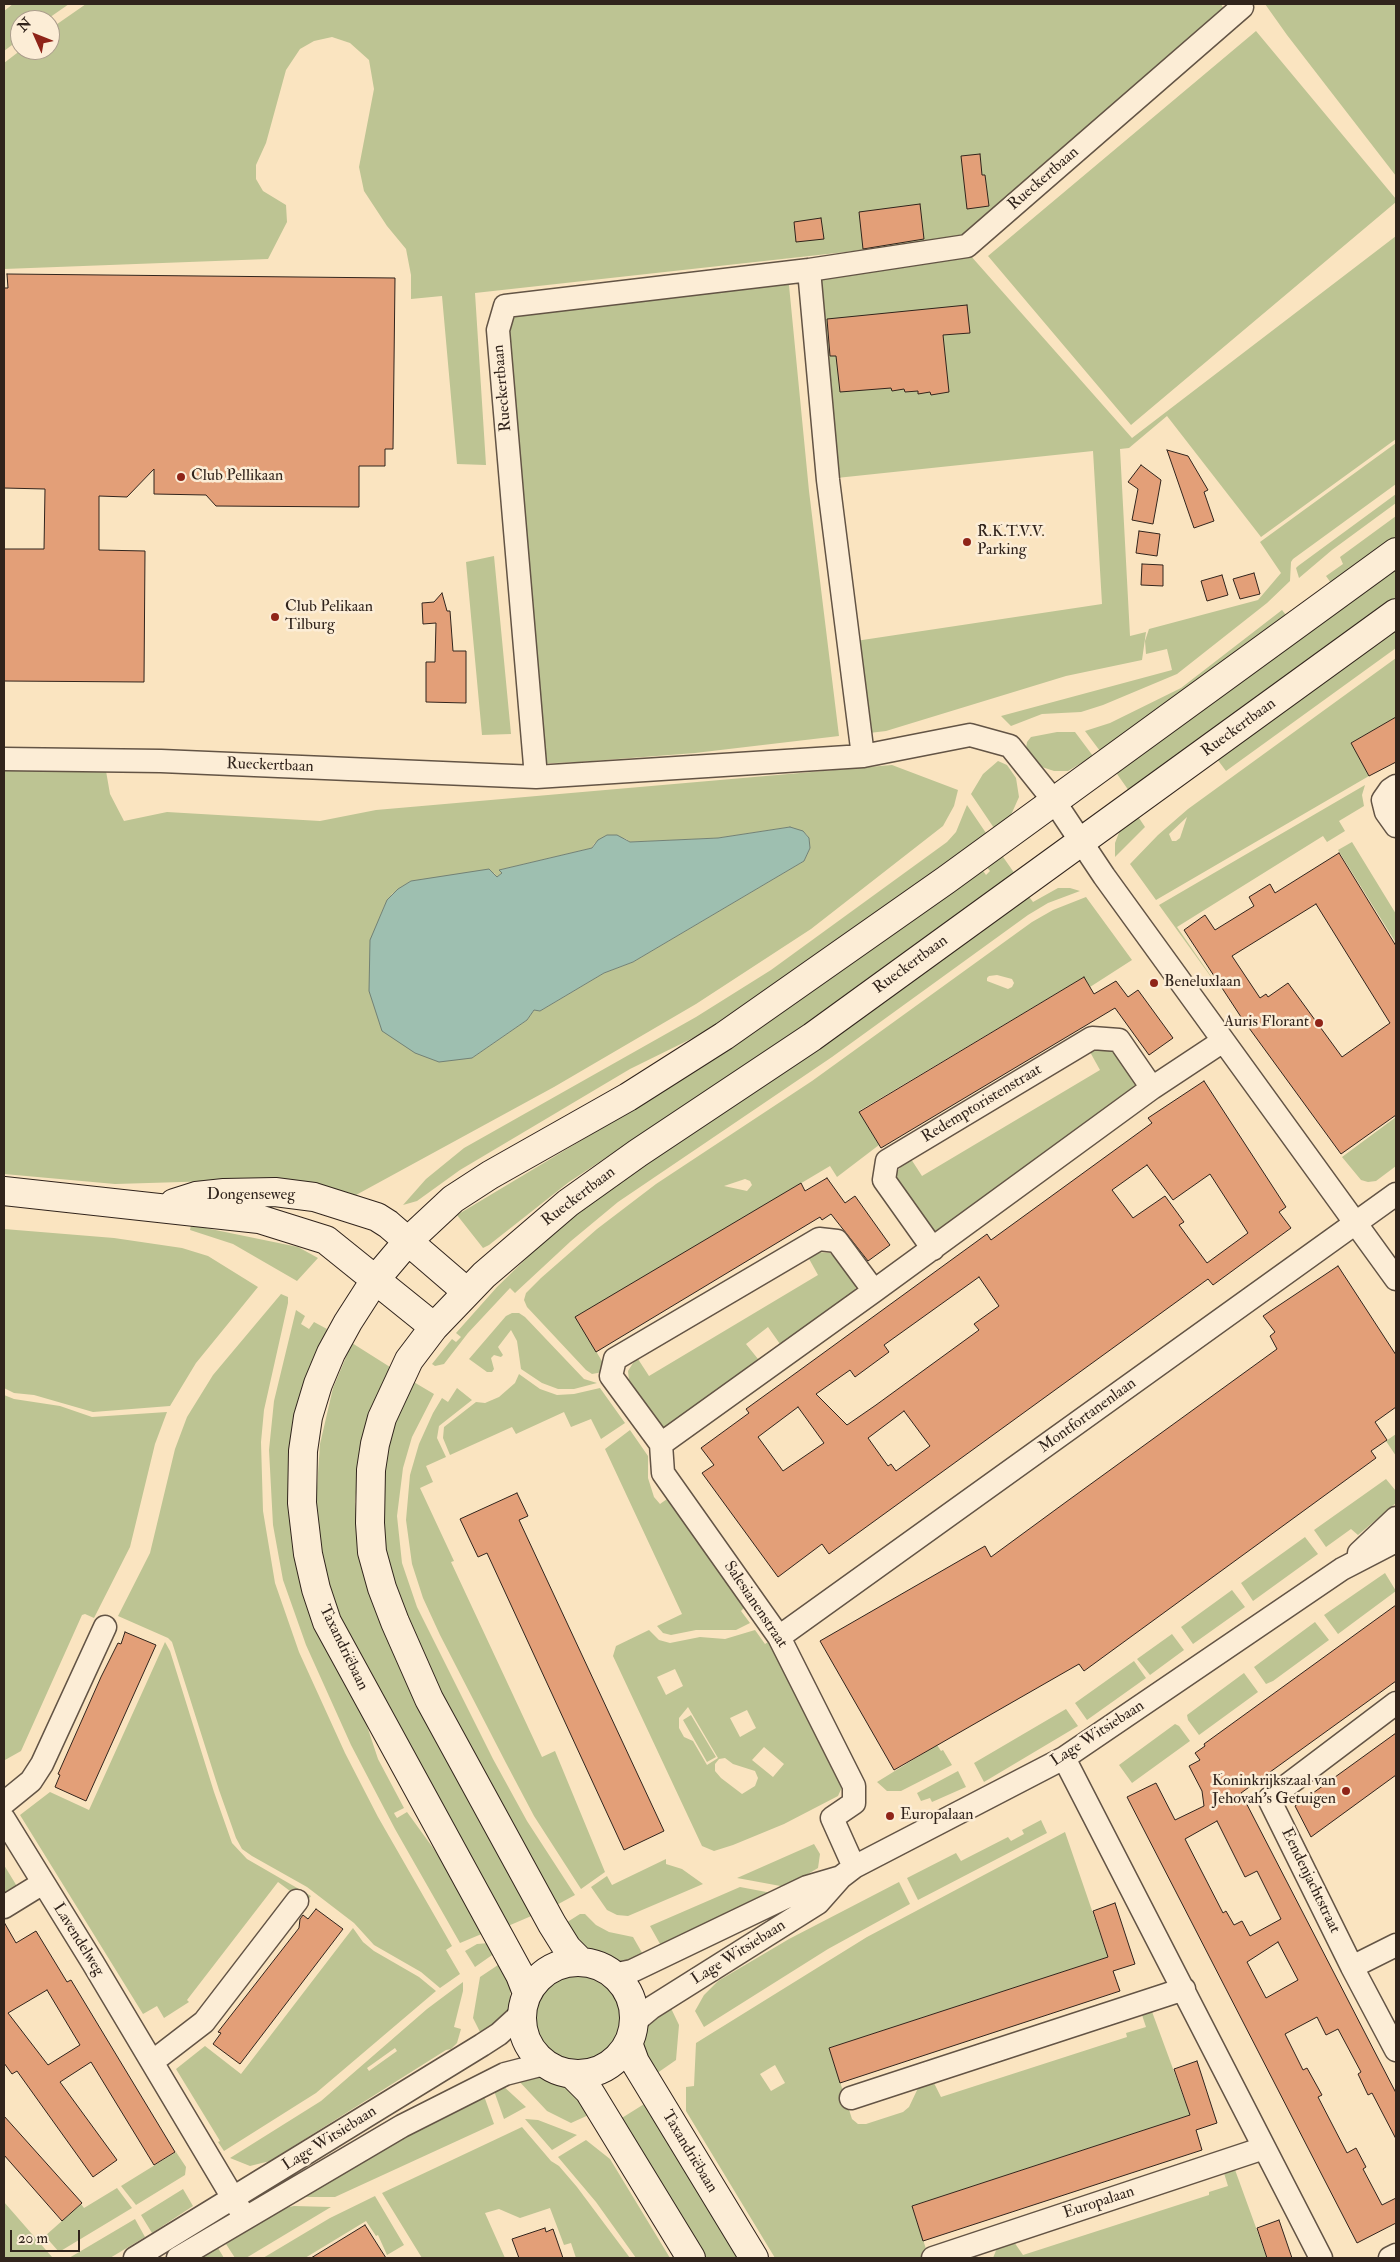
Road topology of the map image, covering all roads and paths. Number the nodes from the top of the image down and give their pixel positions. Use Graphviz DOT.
graph roads {
  1 [pos="1242,7"];
  2 [pos="809,270"];
  3 [pos="1396,552"];
  4 [pos="1396,613"];
  5 [pos="863,756"];
  6 [pos="4,759"];
  7 [pos="536,777"];
  8 [pos="1396,786"];
  9 [pos="1054,801"];
  10 [pos="1396,826"];
  11 [pos="1081,842"];
  12 [pos="1223,1041"];
  13 [pos="1152,1088"];
  14 [pos="4,1191"];
  15 [pos="1396,1194"];
  16 [pos="156,1208"];
  17 [pos="1356,1224"];
  18 [pos="408,1241"];
  19 [pos="933,1249"];
  20 [pos="1396,1279"];
  21 [pos="375,1280"];
  22 [pos="874,1291"];
  23 [pos="468,1292"];
  24 [pos="434,1327"];
  25 [pos="661,1444"];
  26 [pos="1396,1518"];
  27 [pos="1396,1541"];
  28 [pos="1342,1569"];
  29 [pos="105,1627"];
  30 [pos="779,1637"];
  31 [pos="1396,1703"];
  32 [pos="1064,1758"];
  33 [pos="4,1803"];
  34 [pos="4,1819"];
  35 [pos="848,1872"];
  36 [pos="43,1883"];
  37 [pos="297,1901"];
  38 [pos="4,1907"];
  39 [pos="1396,1945"];
  40 [pos="581,1962"];
  41 [pos="1352,1967"];
  42 [pos="613,1974"];
  43 [pos="1184,1989"];
  44 [pos="525,2003"];
  45 [pos="631,2033"];
  46 [pos="1396,2050"];
  47 [pos="152,2062"];
  48 [pos="544,2064"];
  49 [pos="572,2074"];
  50 [pos="851,2098"];
  51 [pos="1264,2148"];
  52 [pos="234,2198"];
  53 [pos="245,2218"];
  54 [pos="1396,2255"];
  55 [pos="135,2258"];
  56 [pos="178,2258"];
  57 [pos="691,2258"];
  58 [pos="754,2258"];
  59 [pos="933,2258"];
  60 [pos="1321,2258"];
  61 [pos="1390,2258"];
  1 -- 2 [label="street, Rueckertbaan"];
  2 -- 5 [label="street"];
  2 -- 7 [label="street, Rueckertbaan"];
  3 -- 9 [label="main road"];
  4 -- 11 [label="main road, Rueckertbaan"];
  5 -- 7 [label="street, Rueckertbaan"];
  5 -- 9 [label="street, Rueckertbaan"];
  6 -- 7 [label="street, Rueckertbaan"];
  8 -- 10 [label="street"];
  9 -- 11 [label="street, Rueckertbaan"];
  9 -- 18 [label="main road"];
  11 -- 12 [label="street"];
  11 -- 23 [label="main road, Rueckertbaan"];
  12 -- 13 [label="street"];
  12 -- 17 [label="street"];
  13 -- 19 [label="street"];
  13 -- 19 [label="street, Redemptoristenstraat"];
  14 -- 16 [label="main road, Dongenseweg"];
  15 -- 17 [label="street, Montfortanenlaan"];
  16 -- 18 [label="main road, Dongenseweg"];
  16 -- 21 [label="main road, Dongenseweg"];
  17 -- 20 [label="street"];
  17 -- 30 [label="street, Montfortanenlaan"];
  18 -- 21 [label="main road"];
  18 -- 23 [label="main road, Dongenseweg"];
  19 -- 22 [label="street"];
  21 -- 24 [label="main road, Dongenseweg"];
  21 -- 44 [label="main road, Taxandriëbaan"];
  22 -- 25 [label="street"];
  22 -- 25 [label="street"];
  23 -- 24 [label="main road, Rueckertbaan"];
  24 -- 40 [label="main road"];
  25 -- 30 [label="street, Salesianenstraat"];
  26 -- 28 [label="street, Lage Witsiebaan"];
  27 -- 28 [label="street, Lage Witsiebaan"];
  28 -- 32 [label="street, Lage Witsiebaan"];
  29 -- 33 [label="street"];
  30 -- 35 [label="street, Salesianenstraat"];
  31 -- 41 [label="street, Eendenjachtstraat"];
  32 -- 35 [label="street, Lage Witsiebaan"];
  32 -- 43 [label="street"];
  34 -- 36 [label="street, Lavendelweg"];
  35 -- 42 [label="street, Lage Witsiebaan"];
  35 -- 45 [label="street, Lage Witsiebaan"];
  36 -- 38 [label="street"];
  36 -- 47 [label="street, Lavendelweg"];
  37 -- 47 [label="street"];
  39 -- 41 [label="street"];
  40 -- 42 [label="main road"];
  40 -- 44 [label="main road"];
  41 -- 46 [label="street, Eendenjachtstraat"];
  42 -- 45 [label="main road"];
  43 -- 50 [label="street"];
  43 -- 51 [label="street"];
  44 -- 48 [label="main road"];
  44 -- 52 [label="street, Lage Witsiebaan"];
  45 -- 49 [label="main road"];
  45 -- 58 [label="main road, Taxandriëbaan"];
  47 -- 52 [label="street, Lavendelweg"];
  48 -- 49 [label="main road"];
  48 -- 53 [label="street, Lage Witsiebaan"];
  49 -- 57 [label="main road"];
  51 -- 59 [label="street, Europalaan"];
  51 -- 60 [label="street"];
  52 -- 53 [label="street, Lavendelweg"];
  52 -- 55 [label="street, Lage Witsiebaan"];
  53 -- 56 [label="street, Lage Witsiebaan"];
  54 -- 61 [label="street"];
}
